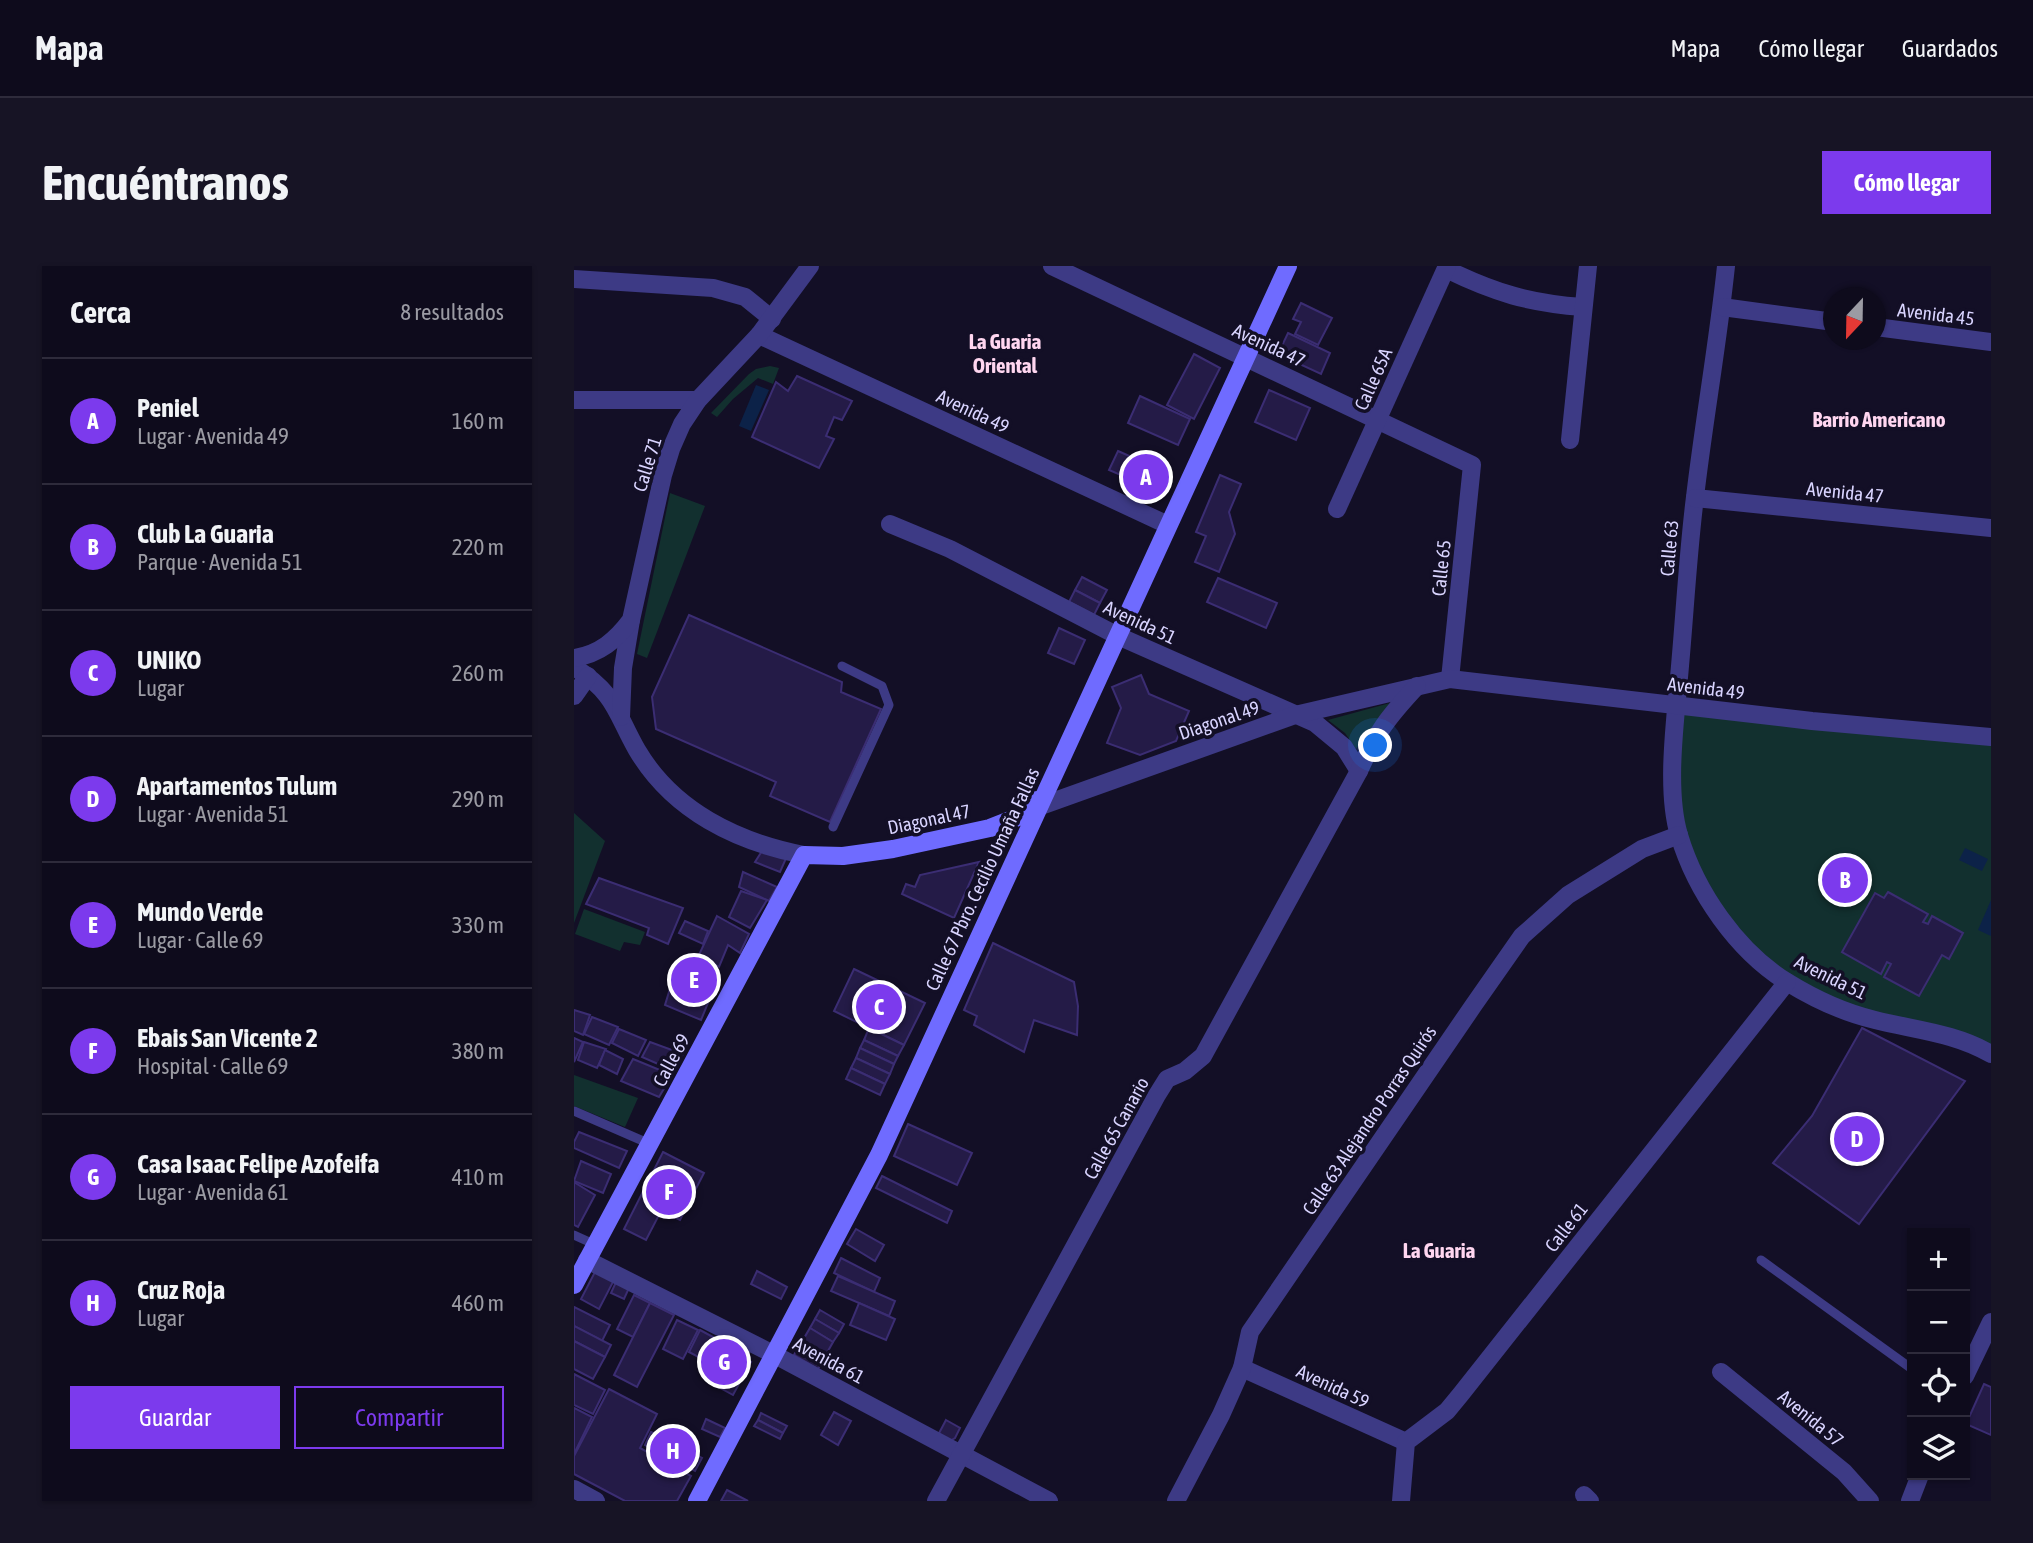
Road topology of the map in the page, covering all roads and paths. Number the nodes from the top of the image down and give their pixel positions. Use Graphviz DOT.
graph roads {
  1 [pos="810,266"];
  2 [pos="1052,266"];
  3 [pos="1288,266"];
  4 [pos="1588,266"];
  5 [pos="1726,266"];
  6 [pos="1447,267"];
  7 [pos="574,279"];
  8 [pos="1583,307"];
  9 [pos="1722,307"];
  10 [pos="772,319"];
  11 [pos="1823,321"];
  12 [pos="1886,328"];
  13 [pos="759,335"];
  14 [pos="1991,342"];
  15 [pos="1246,357"];
  16 [pos="574,400"];
  17 [pos="698,400"];
  18 [pos="1378,419"];
  19 [pos="1570,440"];
  20 [pos="1469,462"];
  21 [pos="1695,498"];
  22 [pos="1337,509"];
  23 [pos="890,524"];
  24 [pos="1168,525"];
  25 [pos="1991,528"];
  26 [pos="631,620"];
  27 [pos="1118,636"];
  28 [pos="574,658"];
  29 [pos="842,666"];
  30 [pos="581,671"];
  31 [pos="1450,680"];
  32 [pos="1417,686"];
  33 [pos="574,696"];
  34 [pos="1677,705"];
  35 [pos="1295,715"];
  36 [pos="621,716"];
  37 [pos="1991,737"];
  38 [pos="1359,771"];
  39 [pos="1048,786"];
  40 [pos="1038,807"];
  41 [pos="833,827"];
  42 [pos="990,828"];
  43 [pos="1679,835"];
  44 [pos="804,855"];
  45 [pos="1014,857"];
  46 [pos="1787,982"];
  47 [pos="1991,1054"];
  48 [pos="574,1111"];
  49 [pos="650,1144"];
  50 [pos="574,1235"];
  51 [pos="592,1253"];
  52 [pos="1761,1260"];
  53 [pos="574,1285"];
  54 [pos="1991,1322"];
  55 [pos="775,1355"];
  56 [pos="1907,1365"];
  57 [pos="1970,1366"];
  58 [pos="1242,1367"];
  59 [pos="1721,1372"];
  60 [pos="1406,1443"];
  61 [pos="961,1454"];
  62 [pos="1918,1480"];
  63 [pos="574,1489"];
  64 [pos="596,1501"];
  65 [pos="697,1501"];
  66 [pos="936,1501"];
  67 [pos="1049,1501"];
  68 [pos="1177,1501"];
  69 [pos="1401,1501"];
  70 [pos="1870,1501"];
  71 [pos="1910,1501"];
  1 -- 10 [label="street, Calle 71"];
  2 -- 15 [label="street, Avenida 47"];
  3 -- 15 [label="main road, Calle 67 Pbro. Cecilio Umaña Fallas"];
  4 -- 8 [label="street"];
  5 -- 9 [label="street, Calle 63"];
  6 -- 8 [label="street"];
  6 -- 18 [label="street, Calle 65A"];
  7 -- 10 [label="street"];
  8 -- 19 [label="street"];
  9 -- 11 [label="street"];
  9 -- 21 [label="street, Calle 63"];
  10 -- 13 [label="street, Calle 71"];
  12 -- 14 [label="street, Avenida 45"];
  13 -- 17 [label="street, Calle 71"];
  13 -- 24 [label="street, Avenida 49"];
  15 -- 18 [label="street, Avenida 47"];
  15 -- 24 [label="main road, Calle 67 Pbro. Cecilio Umaña Fallas"];
  16 -- 17 [label="street"];
  17 -- 26 [label="street, Calle 71"];
  18 -- 20 [label="street, Avenida 47"];
  18 -- 22 [label="street, Calle 65A"];
  20 -- 31 [label="street, Calle 65"];
  21 -- 25 [label="street, Avenida 47"];
  21 -- 34 [label="street, Calle 63"];
  23 -- 27 [label="street, Avenida 51"];
  24 -- 27 [label="main road, Calle 67 Pbro. Cecilio Umaña Fallas"];
  26 -- 28 [label="street"];
  26 -- 36 [label="street, Calle 71"];
  27 -- 35 [label="street, Avenida 51"];
  27 -- 39 [label="main road, Calle 67 Pbro. Cecilio Umaña Fallas"];
  29 -- 41 [label="lane"];
  30 -- 33 [label="street"];
  30 -- 36 [label="street"];
  31 -- 32 [label="street, Avenida 49"];
  31 -- 34 [label="street, Avenida 49"];
  32 -- 35 [label="street, Diagonal 49"];
  32 -- 38 [label="street, Calle 65 Canario"];
  34 -- 37 [label="street, Avenida 49"];
  34 -- 43 [label="street, Calle 63"];
  35 -- 38 [label="street, Avenida 51"];
  35 -- 40 [label="street, Diagonal 49"];
  36 -- 44 [label="street"];
  38 -- 61 [label="street, Calle 65 Canario"];
  39 -- 40 [label="main road, Calle 67 Pbro. Cecilio Umaña Fallas"];
  39 -- 42 [label="main road, Diagonal 47"];
  40 -- 45 [label="main road, Calle 67 Pbro. Cecilio Umaña Fallas"];
  42 -- 44 [label="main road, Diagonal 47"];
  42 -- 45 [label="main road"];
  43 -- 46 [label="street, Avenida 51"];
  43 -- 58 [label="street, Calle 63 Alejandro Porras Quirós"];
  44 -- 49 [label="main road, Calle 69"];
  45 -- 55 [label="main road, Calle 67 Pbro. Cecilio Umaña Fallas"];
  46 -- 47 [label="street, Avenida 51"];
  46 -- 60 [label="street, Calle 61"];
  48 -- 49 [label="lane"];
  49 -- 51 [label="main road, Calle 69"];
  50 -- 51 [label="lane, Avenida 61"];
  51 -- 53 [label="main road, Calle 69"];
  51 -- 55 [label="street, Avenida 61"];
  52 -- 56 [label="lane"];
  54 -- 57 [label="street"];
  55 -- 61 [label="street, Avenida 61"];
  55 -- 65 [label="main road, Calle 67 Pbro. Cecilio Umaña Fallas"];
  58 -- 60 [label="street, Avenida 59"];
  58 -- 68 [label="street, Calle 63 Alejandro Porras Quirós"];
  59 -- 70 [label="street, Avenida 57"];
  60 -- 69 [label="street"];
  61 -- 66 [label="street, Calle 65 Canario"];
  61 -- 67 [label="street, Avenida 61"];
  62 -- 71 [label="street"];
  63 -- 64 [label="street"];
}
